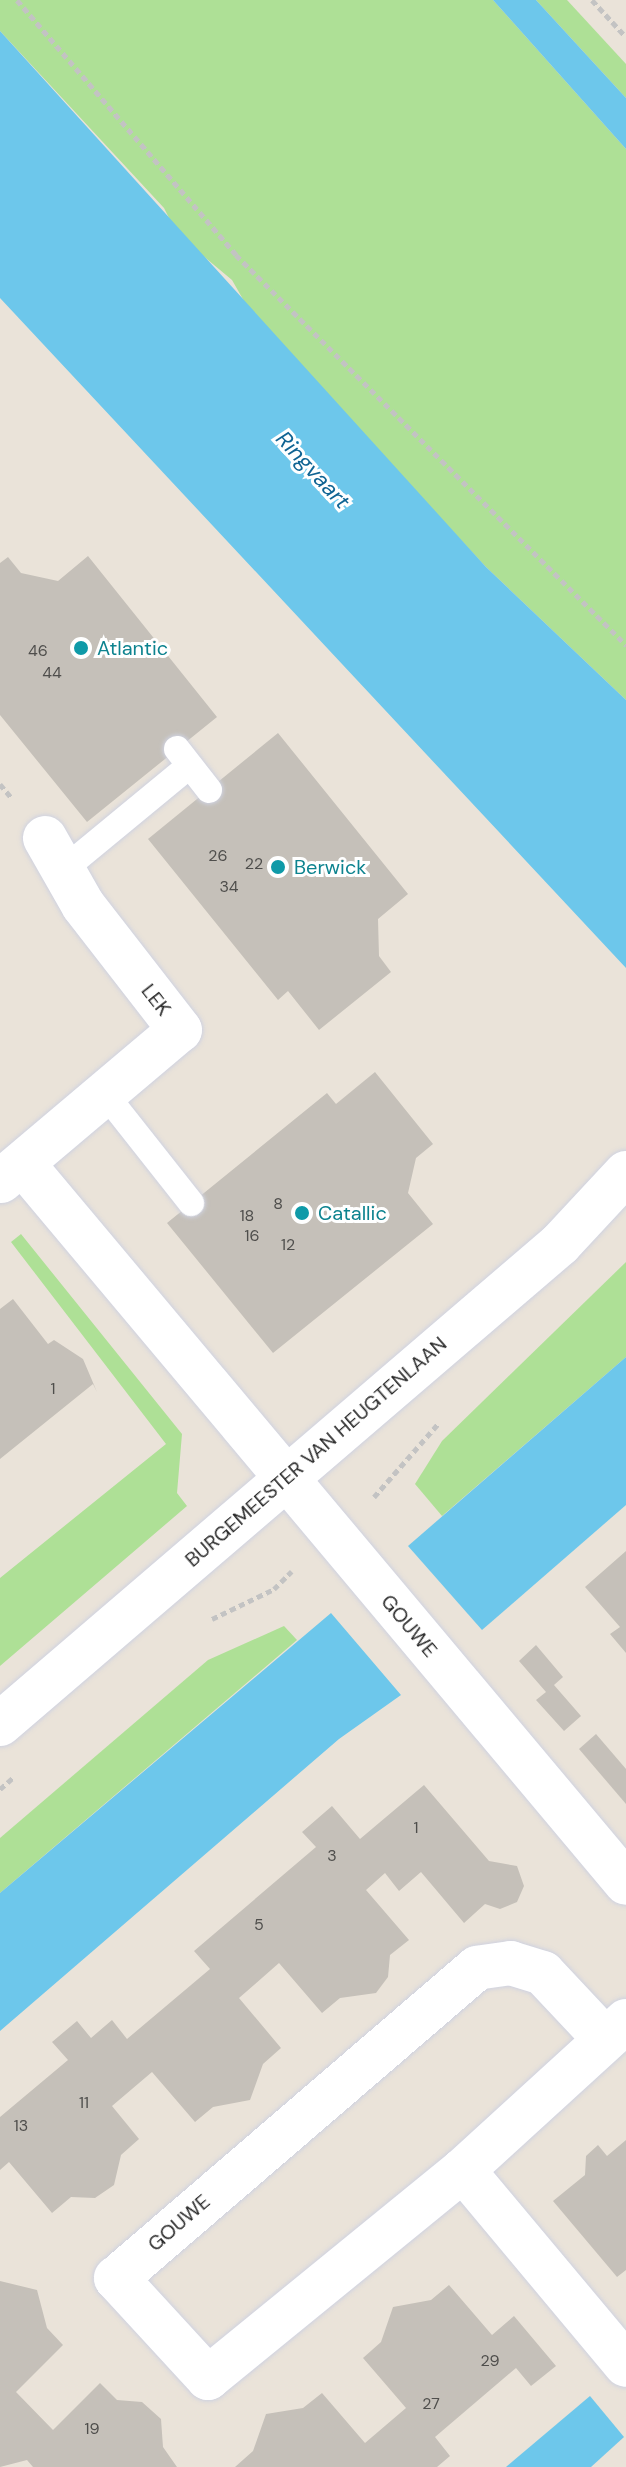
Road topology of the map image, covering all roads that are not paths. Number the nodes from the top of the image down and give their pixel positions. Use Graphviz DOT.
graph roads {
  1 [pos="209,790"];
  2 [pos="54,854"];
  3 [pos="105,1094"];
  4 [pos="12,1173"];
  5 [pos="626,1173"];
  6 [pos="191,1203"];
  7 [pos="284,1478"];
  8 [pos="0,1724"];
  9 [pos="626,1883"];
  10 [pos="615,2030"];
  11 [pos="463,2170"];
  12 [pos="619,2356"];
  1 -- 2 [label="lane"];
  2 -- 3 [label="street, LEK"];
  3 -- 4 [label="street, LEK"];
  3 -- 6 [label="lane"];
  4 -- 7 [label="street, LEK"];
  5 -- 7 [label="street, BURGEMEESTER VAN HEUGTENLAAN"];
  7 -- 8 [label="street, BURGEMEESTER VAN HEUGTENLAAN"];
  7 -- 9 [label="street, GOUWE"];
  10 -- 11 [label="street, GOUWE"];
  10 -- 11 [label="street, GOUWE"];
  11 -- 12 [label="street"];
}
